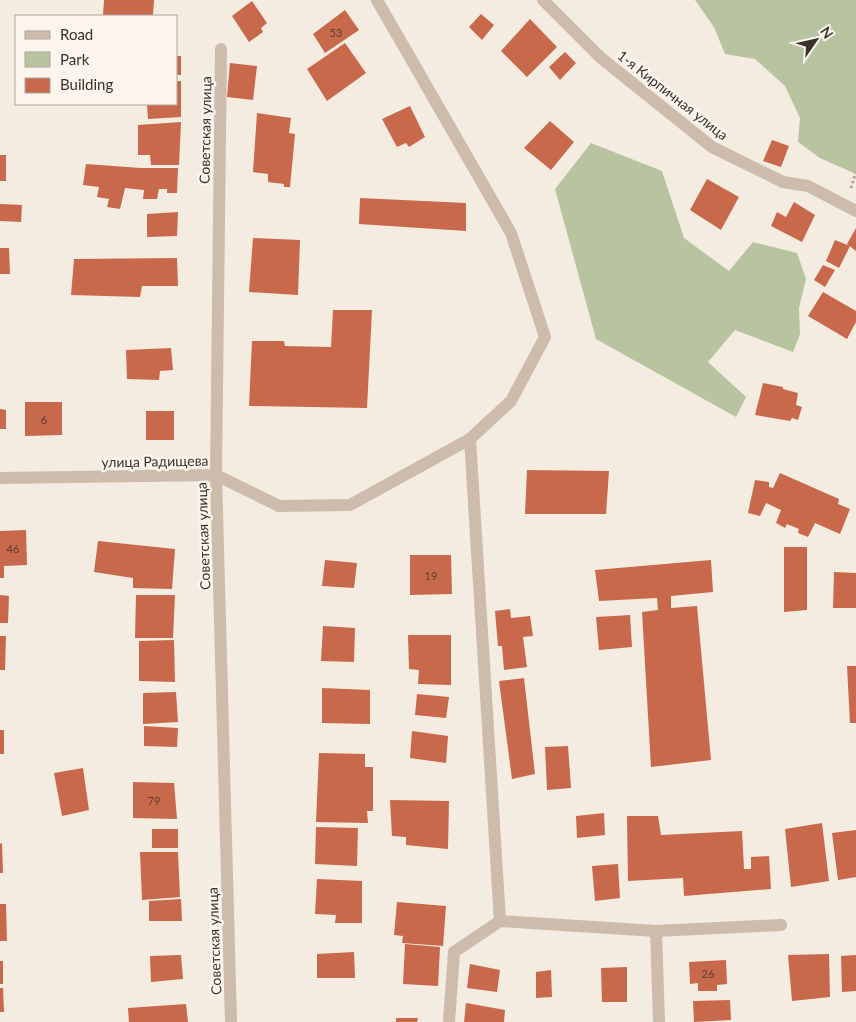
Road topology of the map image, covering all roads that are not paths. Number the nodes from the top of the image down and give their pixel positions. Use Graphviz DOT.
graph roads {
  1 [pos="377,0"];
  2 [pos="543,0"];
  3 [pos="221,49"];
  4 [pos="856,211"];
  5 [pos="470,439"];
  6 [pos="216,475"];
  7 [pos="0,478"];
  8 [pos="500,921"];
  9 [pos="781,925"];
  10 [pos="656,931"];
  11 [pos="231,1022"];
  12 [pos="449,1022"];
  13 [pos="659,1022"];
  1 -- 5 [label="street, улица Радищева"];
  2 -- 4 [label="street, 1-я Кирпичная улица"];
  3 -- 6 [label="street, Советская улица"];
  5 -- 6 [label="street, улица Радищева"];
  5 -- 8 [label="street"];
  6 -- 7 [label="street, улица Радищева"];
  6 -- 11 [label="street, Советская улица"];
  8 -- 10 [label="street"];
  8 -- 12 [label="street"];
  9 -- 10 [label="street"];
  10 -- 13 [label="street"];
}
